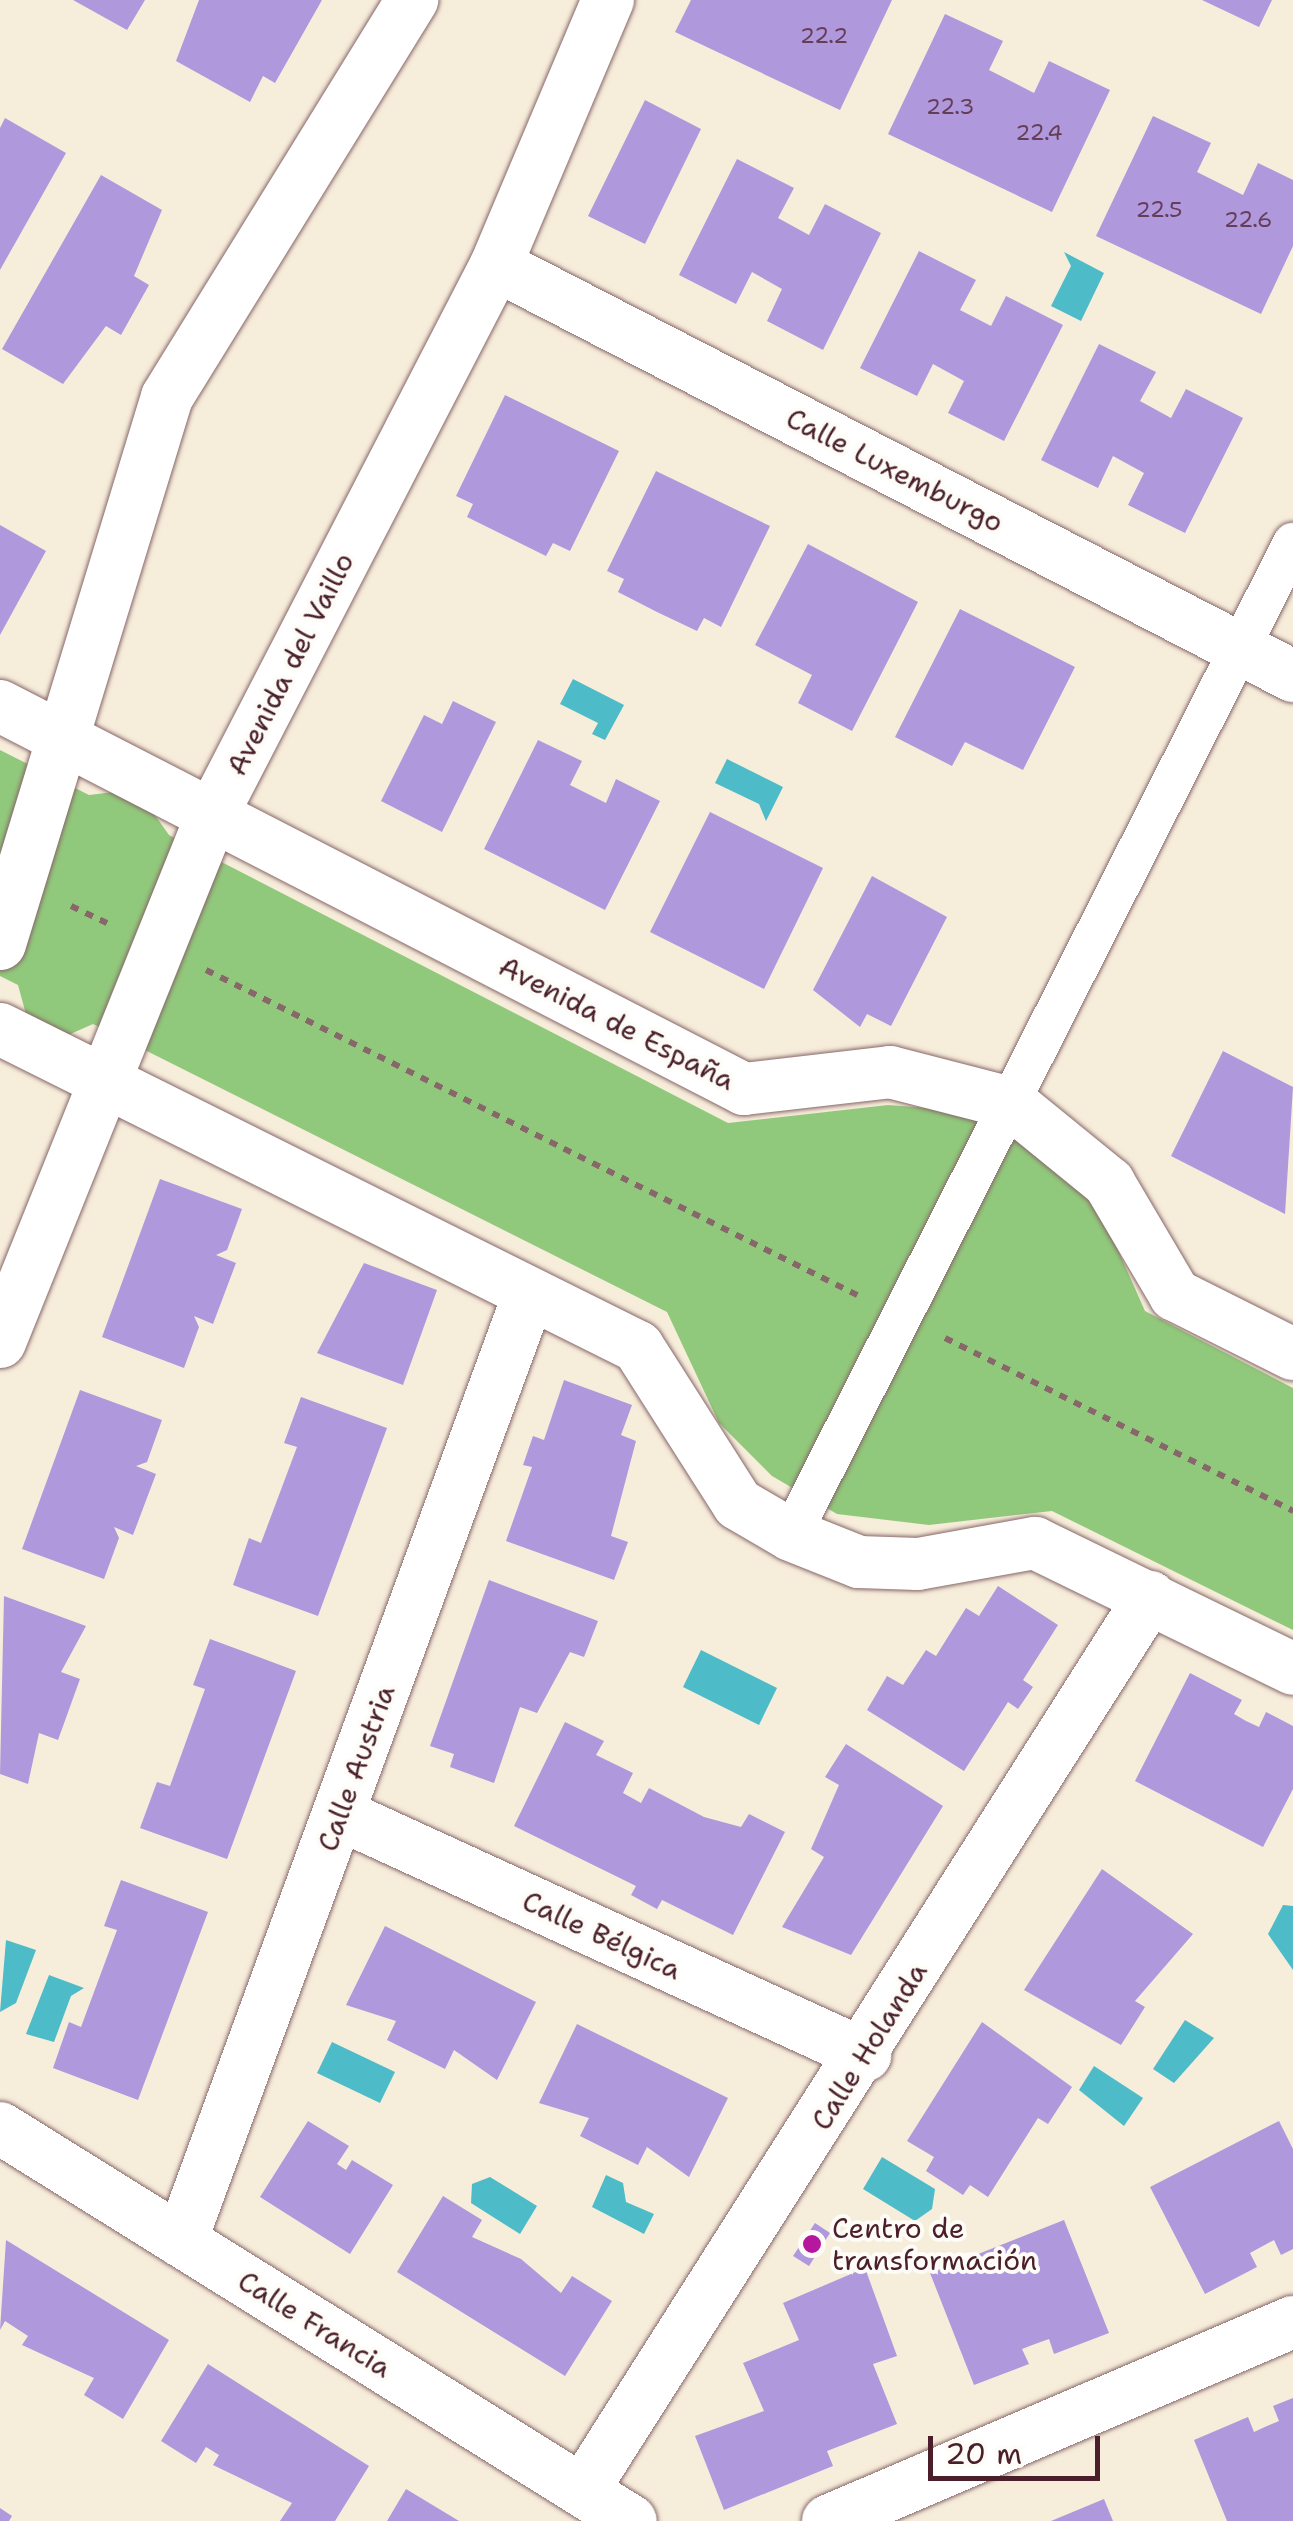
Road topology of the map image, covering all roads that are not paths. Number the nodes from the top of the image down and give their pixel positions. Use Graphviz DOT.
graph roads {
  1 [pos="412,0"];
  2 [pos="608,0"];
  3 [pos="496,265"];
  4 [pos="1293,543"];
  5 [pos="1240,648"];
  6 [pos="1293,676"];
  7 [pos="0,706"];
  8 [pos="62,742"];
  9 [pos="212,815"];
  10 [pos="0,944"];
  11 [pos="0,1028"];
  12 [pos="97,1085"];
  13 [pos="1011,1103"];
  14 [pos="529,1294"];
  15 [pos="0,1342"];
  16 [pos="1293,1354"];
  17 [pos="791,1535"];
  18 [pos="1150,1597"];
  19 [pos="1293,1669"];
  20 [pos="339,1814"];
  21 [pos="865,2055"];
  22 [pos="0,2128"];
  23 [pos="181,2240"];
  24 [pos="1293,2322"];
  25 [pos="583,2490"];
  26 [pos="631,2521"];
  27 [pos="828,2521"];
  1 -- 8 [label="street"];
  2 -- 3 [label="street, Avenida del Vaillo"];
  3 -- 5 [label="street, Calle Luxemburgo"];
  3 -- 9 [label="street, Avenida del Vaillo"];
  4 -- 5 [label="street"];
  5 -- 6 [label="street, Calle Luxemburgo"];
  5 -- 13 [label="street"];
  7 -- 8 [label="street, Avenida de España"];
  8 -- 9 [label="street, Avenida de España"];
  8 -- 10 [label="street"];
  9 -- 12 [label="street, Avenida del Vaillo"];
  9 -- 13 [label="street, Avenida de España"];
  11 -- 12 [label="street"];
  12 -- 14 [label="street"];
  12 -- 15 [label="street, Avenida del Vaillo"];
  13 -- 16 [label="street, Avenida de España"];
  13 -- 17 [label="street"];
  14 -- 17 [label="street"];
  14 -- 20 [label="street, Calle Austria"];
  17 -- 18 [label="street"];
  18 -- 19 [label="street"];
  18 -- 21 [label="street, Calle Holanda"];
  20 -- 21 [label="street, Calle Bélgica"];
  20 -- 23 [label="street, Calle Austria"];
  21 -- 25 [label="street, Calle Holanda"];
  22 -- 23 [label="street, Calle Francia"];
  23 -- 25 [label="street, Calle Francia"];
  24 -- 27 [label="street"];
  25 -- 26 [label="street, Calle Francia"];
}
